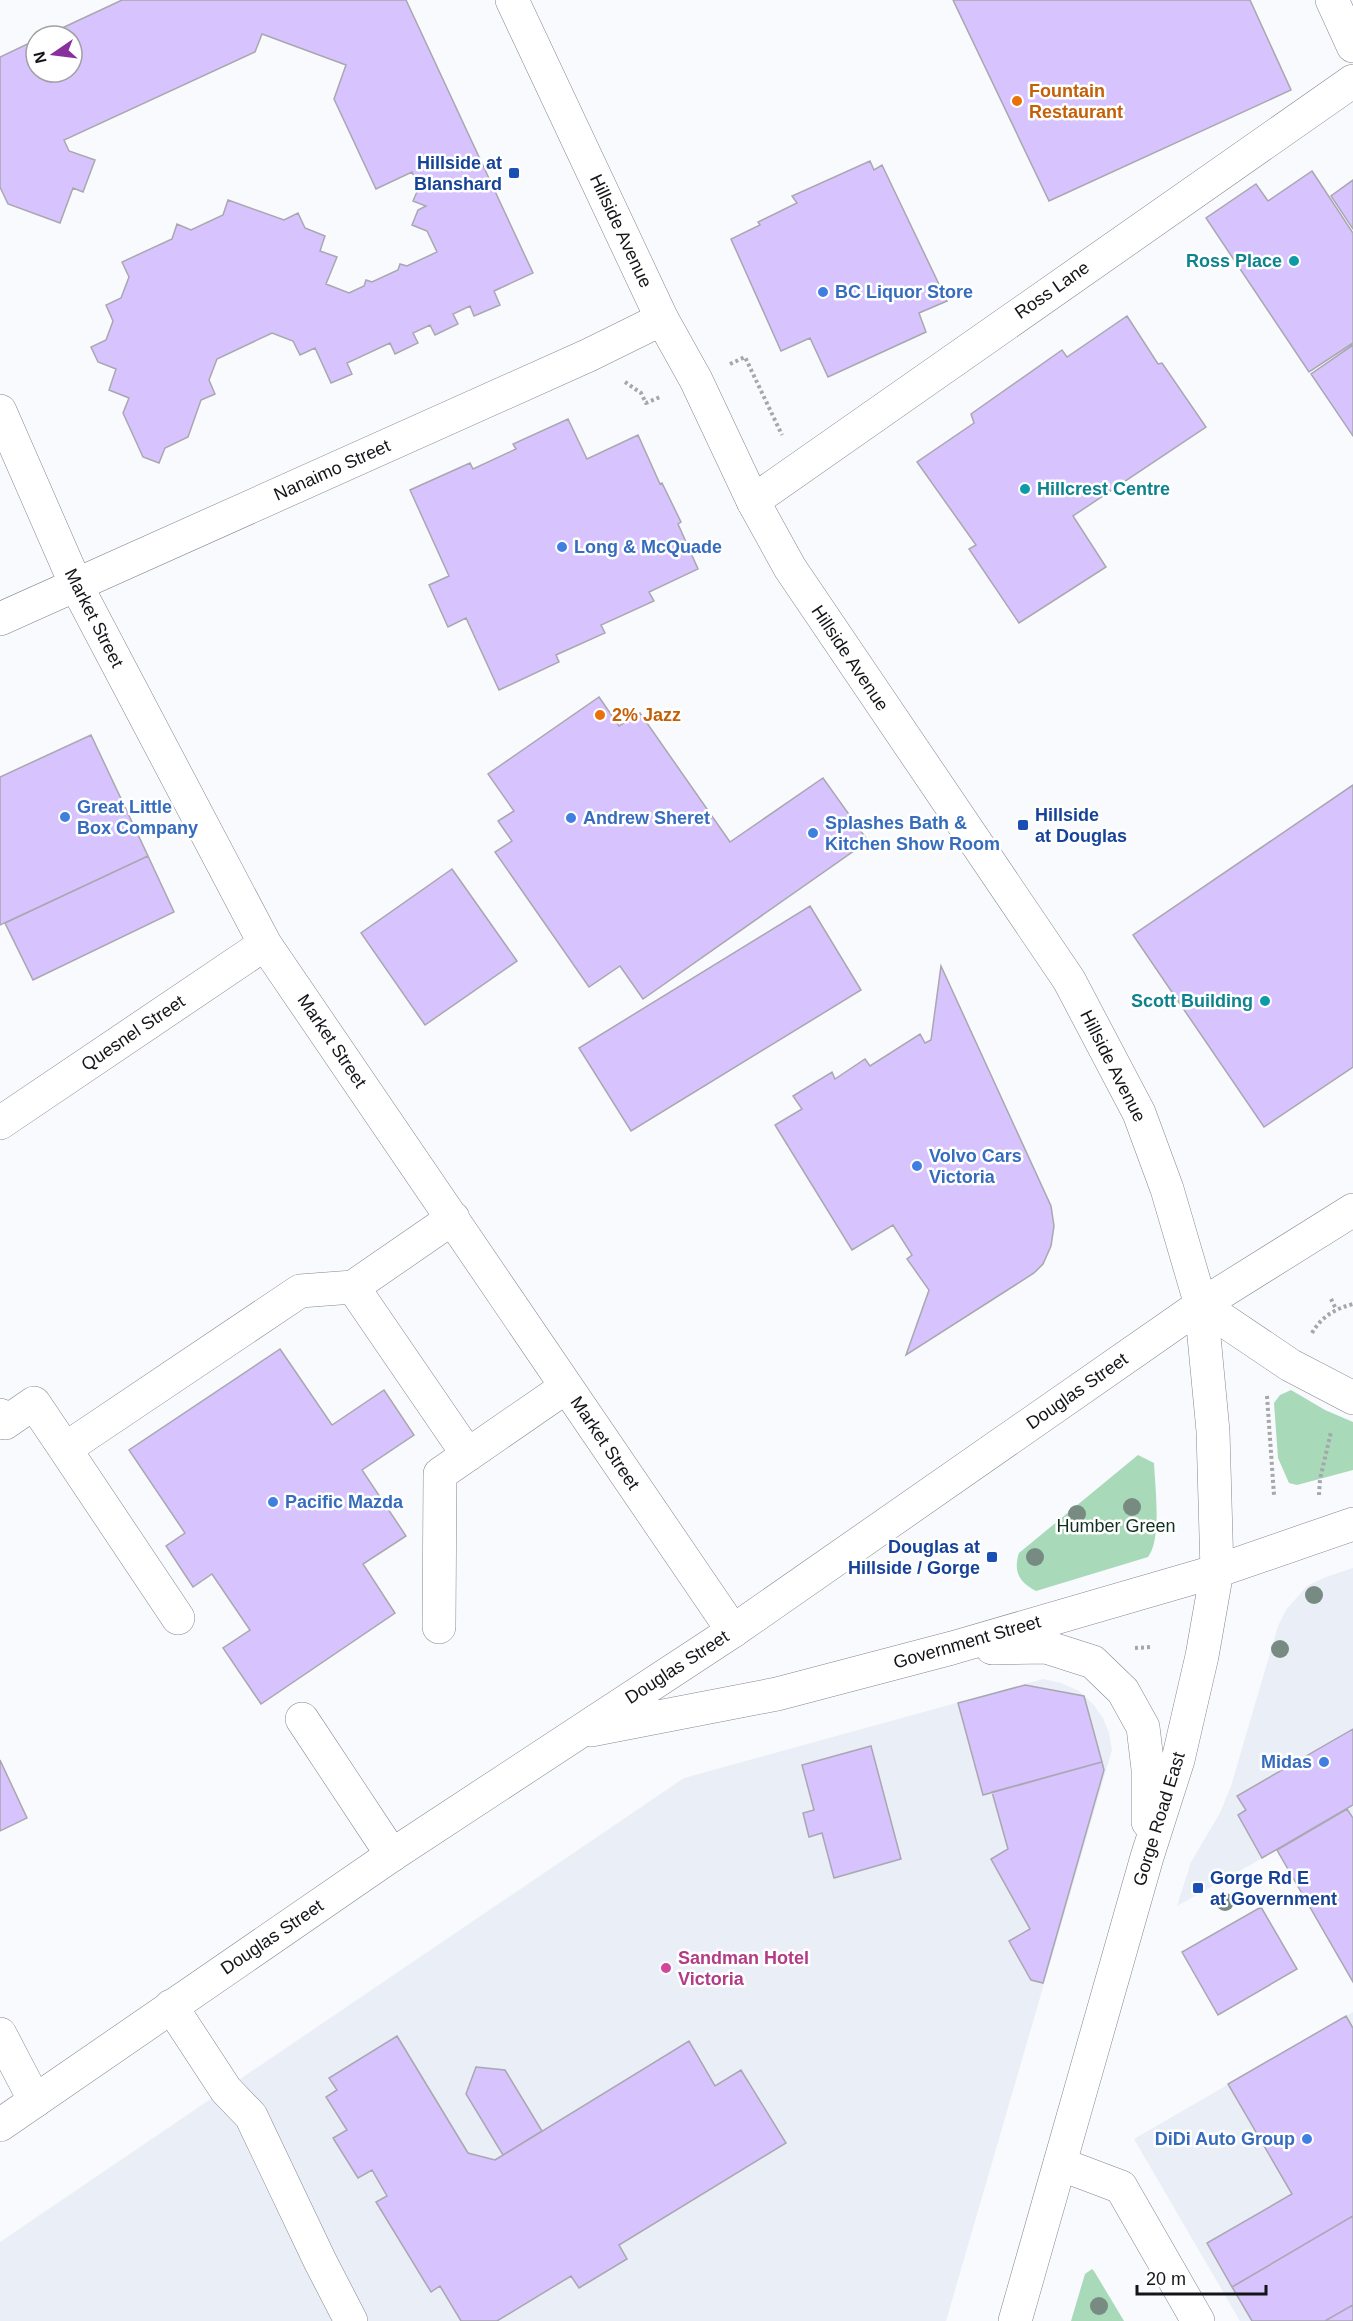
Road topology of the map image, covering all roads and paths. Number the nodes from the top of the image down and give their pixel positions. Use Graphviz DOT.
graph roads {
  1 [pos="512,0"];
  2 [pos="1332,0"];
  3 [pos="1353,46"];
  4 [pos="1353,81"];
  5 [pos="662,319"];
  6 [pos="745,357"];
  7 [pos="0,411"];
  8 [pos="808,463"];
  9 [pos="753,501"];
  10 [pos="76,585"];
  11 [pos="0,619"];
  12 [pos="265,944"];
  13 [pos="0,1123"];
  14 [pos="1353,1210"];
  15 [pos="453,1218"];
  16 [pos="353,1287"];
  17 [pos="1331,1299"];
  18 [pos="1353,1304"];
  19 [pos="1201,1305"];
  20 [pos="1336,1309"];
  21 [pos="1307,1341"];
  22 [pos="566,1387"];
  23 [pos="1267,1395"];
  24 [pos="1353,1398"];
  25 [pos="0,1414"];
  26 [pos="1333,1426"];
  27 [pos="65,1449"];
  28 [pos="468,1455"];
  29 [pos="1274,1495"];
  30 [pos="1353,1524"];
  31 [pos="1315,1537"];
  32 [pos="1217,1571"];
  33 [pos="178,1618"];
  34 [pos="439,1627"];
  35 [pos="733,1631"];
  36 [pos="1152,1647"];
  37 [pos="952,1648"];
  38 [pos="1130,1649"];
  39 [pos="302,1719"];
  40 [pos="574,1734"];
  41 [pos="392,1855"];
  42 [pos="1147,1857"];
  43 [pos="171,2006"];
  44 [pos="0,2034"];
  45 [pos="34,2101"];
  46 [pos="0,2125"];
  47 [pos="1060,2164"];
  48 [pos="351,2321"];
  49 [pos="1015,2321"];
  50 [pos="1198,2321"];
  1 -- 5 [label="main road, Hillside Avenue"];
  2 -- 3 [label="main road"];
  4 -- 8 [label="main road, Ross Lane"];
  5 -- 9 [label="main road, Hillside Avenue"];
  5 -- 10 [label="main road, Nanaimo Street"];
  6 -- 8 [label="path"];
  7 -- 10 [label="main road, Market Street"];
  8 -- 9 [label="main road, Ross Lane"];
  9 -- 19 [label="main road, Hillside Avenue"];
  10 -- 11 [label="main road, Nanaimo Street"];
  10 -- 12 [label="main road, Market Street"];
  12 -- 13 [label="main road, Quesnel Street"];
  12 -- 15 [label="main road, Market Street"];
  14 -- 19 [label="main road, Douglas Street"];
  15 -- 16 [label="main road"];
  15 -- 22 [label="main road, Market Street"];
  16 -- 27 [label="main road"];
  16 -- 28 [label="main road"];
  17 -- 20 [label="path"];
  18 -- 20 [label="path"];
  19 -- 24 [label="main road"];
  19 -- 32 [label="main road, Gorge Road East"];
  19 -- 35 [label="main road, Douglas Street"];
  20 -- 21 [label="path"];
  22 -- 28 [label="main road"];
  22 -- 35 [label="main road, Market Street"];
  23 -- 29 [label="path"];
  25 -- 27 [label="main road"];
  26 -- 31 [label="path"];
  27 -- 33 [label="main road"];
  28 -- 34 [label="main road"];
  30 -- 31 [label="main road, Government Street"];
  31 -- 32 [label="main road, Government Street"];
  32 -- 37 [label="main road, Government Street"];
  32 -- 42 [label="main road, Gorge Road East"];
  35 -- 40 [label="main road, Douglas Street"];
  36 -- 38 [label="path"];
  37 -- 40 [label="main road, Government Street"];
  37 -- 42 [label="main road"];
  39 -- 41 [label="main road"];
  40 -- 41 [label="main road, Douglas Street"];
  41 -- 43 [label="main road, Douglas Street"];
  42 -- 47 [label="main road, Gorge Road East"];
  43 -- 45 [label="main road, Douglas Street"];
  43 -- 48 [label="main road"];
  44 -- 45 [label="main road"];
  45 -- 46 [label="main road, Douglas Street"];
  47 -- 49 [label="main road, Gorge Road East"];
  47 -- 50 [label="main road"];
}
